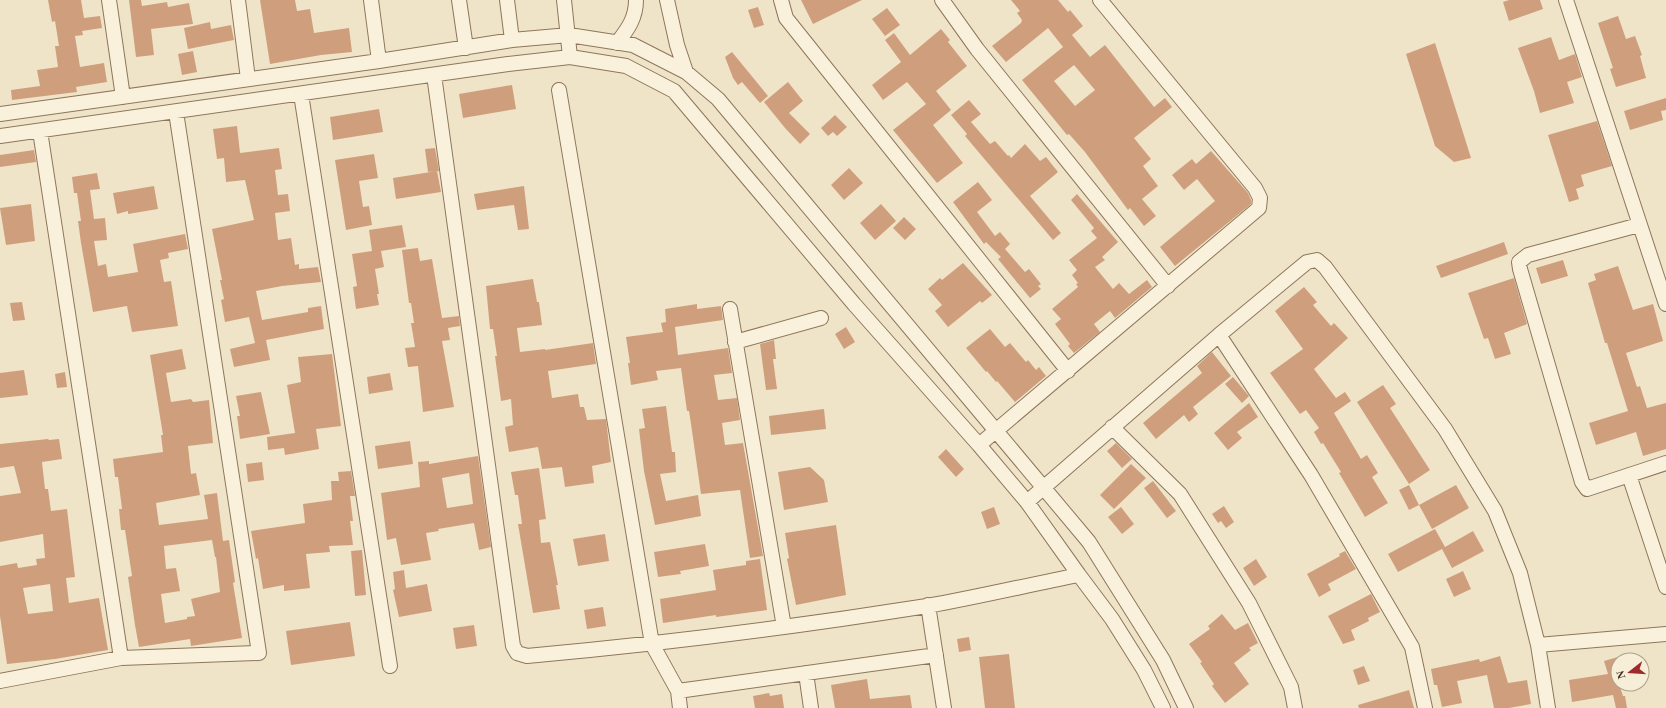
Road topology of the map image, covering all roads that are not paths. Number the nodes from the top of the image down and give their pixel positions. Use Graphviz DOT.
graph roads {
  1 [pos="109,0"];
  2 [pos="238,0"];
  3 [pos="371,0"];
  4 [pos="459,0"];
  5 [pos="507,0"];
  6 [pos="564,0"];
  7 [pos="636,0"];
  8 [pos="667,0"];
  9 [pos="781,0"];
  10 [pos="942,0"];
  11 [pos="1100,0"];
  12 [pos="1566,0"];
  13 [pos="568,35"];
  14 [pos="512,40"];
  15 [pos="616,43"];
  16 [pos="466,48"];
  17 [pos="570,57"];
  18 [pos="380,61"];
  19 [pos="686,72"];
  20 [pos="434,75"];
  21 [pos="248,79"];
  22 [pos="559,90"];
  23 [pos="301,94"];
  24 [pos="123,97"];
  25 [pos="176,112"];
  26 [pos="0,114"];
  27 [pos="40,131"];
  28 [pos="0,136"];
  29 [pos="1639,225"];
  30 [pos="1168,286"];
  31 [pos="1666,304"];
  32 [pos="730,309"];
  33 [pos="821,318"];
  34 [pos="1220,335"];
  35 [pos="735,342"];
  36 [pos="1068,371"];
  37 [pos="1112,427"];
  38 [pos="996,431"];
  39 [pos="980,445"];
  40 [pos="1666,463"];
  41 [pos="1629,475"];
  42 [pos="1043,488"];
  43 [pos="1027,502"];
  44 [pos="1079,575"];
  45 [pos="1666,587"];
  46 [pos="928,605"];
  47 [pos="784,626"];
  48 [pos="1666,634"];
  49 [pos="652,644"];
  50 [pos="1538,645"];
  51 [pos="936,656"];
  52 [pos="121,658"];
  53 [pos="390,666"];
  54 [pos="806,673"];
  55 [pos="0,681"];
  56 [pos="678,690"];
  57 [pos="680,708"];
  58 [pos="811,708"];
  59 [pos="944,708"];
  60 [pos="1163,708"];
  61 [pos="1186,708"];
  62 [pos="1295,708"];
  63 [pos="1425,708"];
  64 [pos="1548,708"];
  1 -- 24 [label="street"];
  2 -- 21 [label="street"];
  3 -- 18 [label="street"];
  4 -- 16 [label="street"];
  5 -- 14 [label="street"];
  6 -- 13 [label="street"];
  7 -- 15 [label="street"];
  8 -- 19 [label="street"];
  9 -- 36 [label="street"];
  10 -- 30 [label="street"];
  11 -- 30 [label="street"];
  12 -- 29 [label="street"];
  13 -- 14 [label="street"];
  13 -- 15 [label="street"];
  13 -- 17 [label="street"];
  14 -- 16 [label="street"];
  15 -- 19 [label="street"];
  16 -- 18 [label="street"];
  17 -- 20 [label="street"];
  17 -- 39 [label="street"];
  18 -- 21 [label="street"];
  19 -- 38 [label="street"];
  20 -- 23 [label="street"];
  20 -- 49 [label="street"];
  21 -- 24 [label="street"];
  22 -- 49 [label="street"];
  23 -- 25 [label="street"];
  23 -- 53 [label="street"];
  24 -- 26 [label="street"];
  25 -- 27 [label="street"];
  25 -- 52 [label="street"];
  27 -- 28 [label="street"];
  27 -- 52 [label="street"];
  29 -- 31 [label="street"];
  29 -- 41 [label="street"];
  30 -- 36 [label="street"];
  32 -- 35 [label="street"];
  33 -- 35 [label="street"];
  34 -- 37 [label="street"];
  34 -- 50 [label="street"];
  34 -- 63 [label="street"];
  35 -- 47 [label="street"];
  36 -- 38 [label="street"];
  37 -- 42 [label="street"];
  37 -- 62 [label="street"];
  38 -- 39 [label="street"];
  38 -- 42 [label="street"];
  39 -- 43 [label="street"];
  40 -- 41 [label="street"];
  41 -- 45 [label="street"];
  42 -- 43 [label="street"];
  42 -- 61 [label="street"];
  43 -- 44 [label="street"];
  44 -- 46 [label="street"];
  44 -- 60 [label="street"];
  46 -- 47 [label="street"];
  46 -- 51 [label="street"];
  47 -- 49 [label="street"];
  48 -- 50 [label="street"];
  49 -- 56 [label="street"];
  50 -- 64 [label="street"];
  51 -- 54 [label="street"];
  51 -- 59 [label="street"];
  52 -- 55 [label="street"];
  54 -- 56 [label="street"];
  54 -- 58 [label="street"];
  56 -- 57 [label="street"];
}
